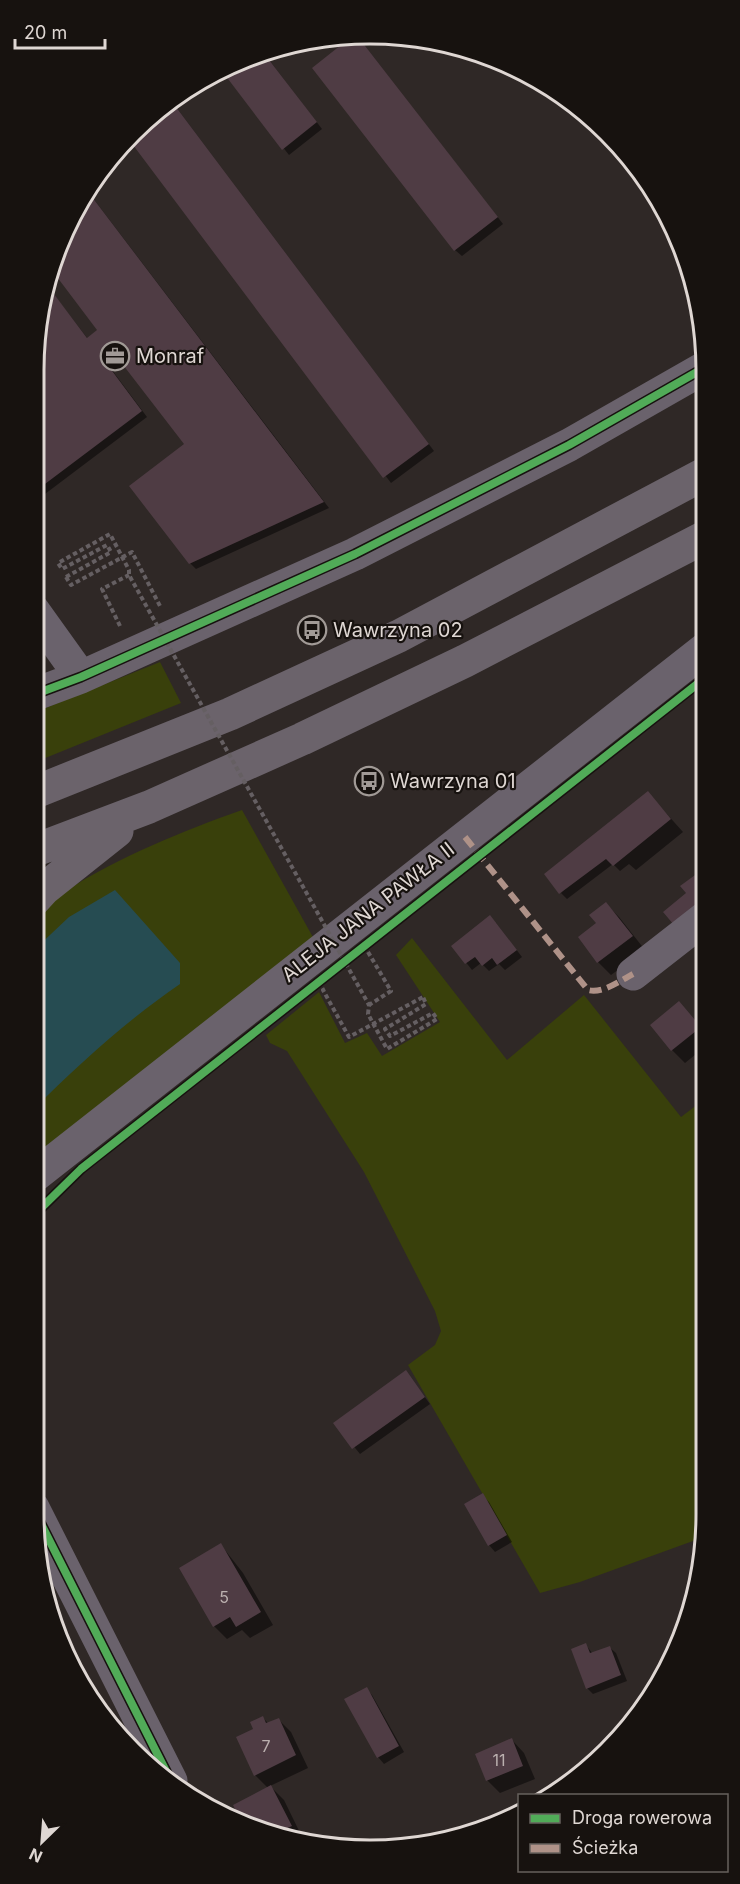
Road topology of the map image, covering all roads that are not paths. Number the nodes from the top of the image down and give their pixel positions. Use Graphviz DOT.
graph roads {
  1 [pos="696,373"];
  2 [pos="696,478"];
  3 [pos="696,542"];
  4 [pos="44,626"];
  5 [pos="696,656"];
  6 [pos="81,678"];
  7 [pos="44,691"];
  8 [pos="44,789"];
  9 [pos="149,807"];
  10 [pos="44,847"];
  11 [pos="44,889"];
  12 [pos="696,925"];
  13 [pos="633,974"];
  14 [pos="44,1169"];
  15 [pos="44,1530"];
  16 [pos="164,1767"];
  1 -- 6 [label="street"];
  2 -- 8 [label="main road"];
  3 -- 9 [label="main road"];
  4 -- 6 [label="street"];
  5 -- 14 [label="street, ALEJA JANA PAWŁA II"];
  6 -- 7 [label="street"];
  9 -- 10 [label="main road"];
  9 -- 11 [label="main road"];
  12 -- 13 [label="street"];
  15 -- 16 [label="street"];
}
